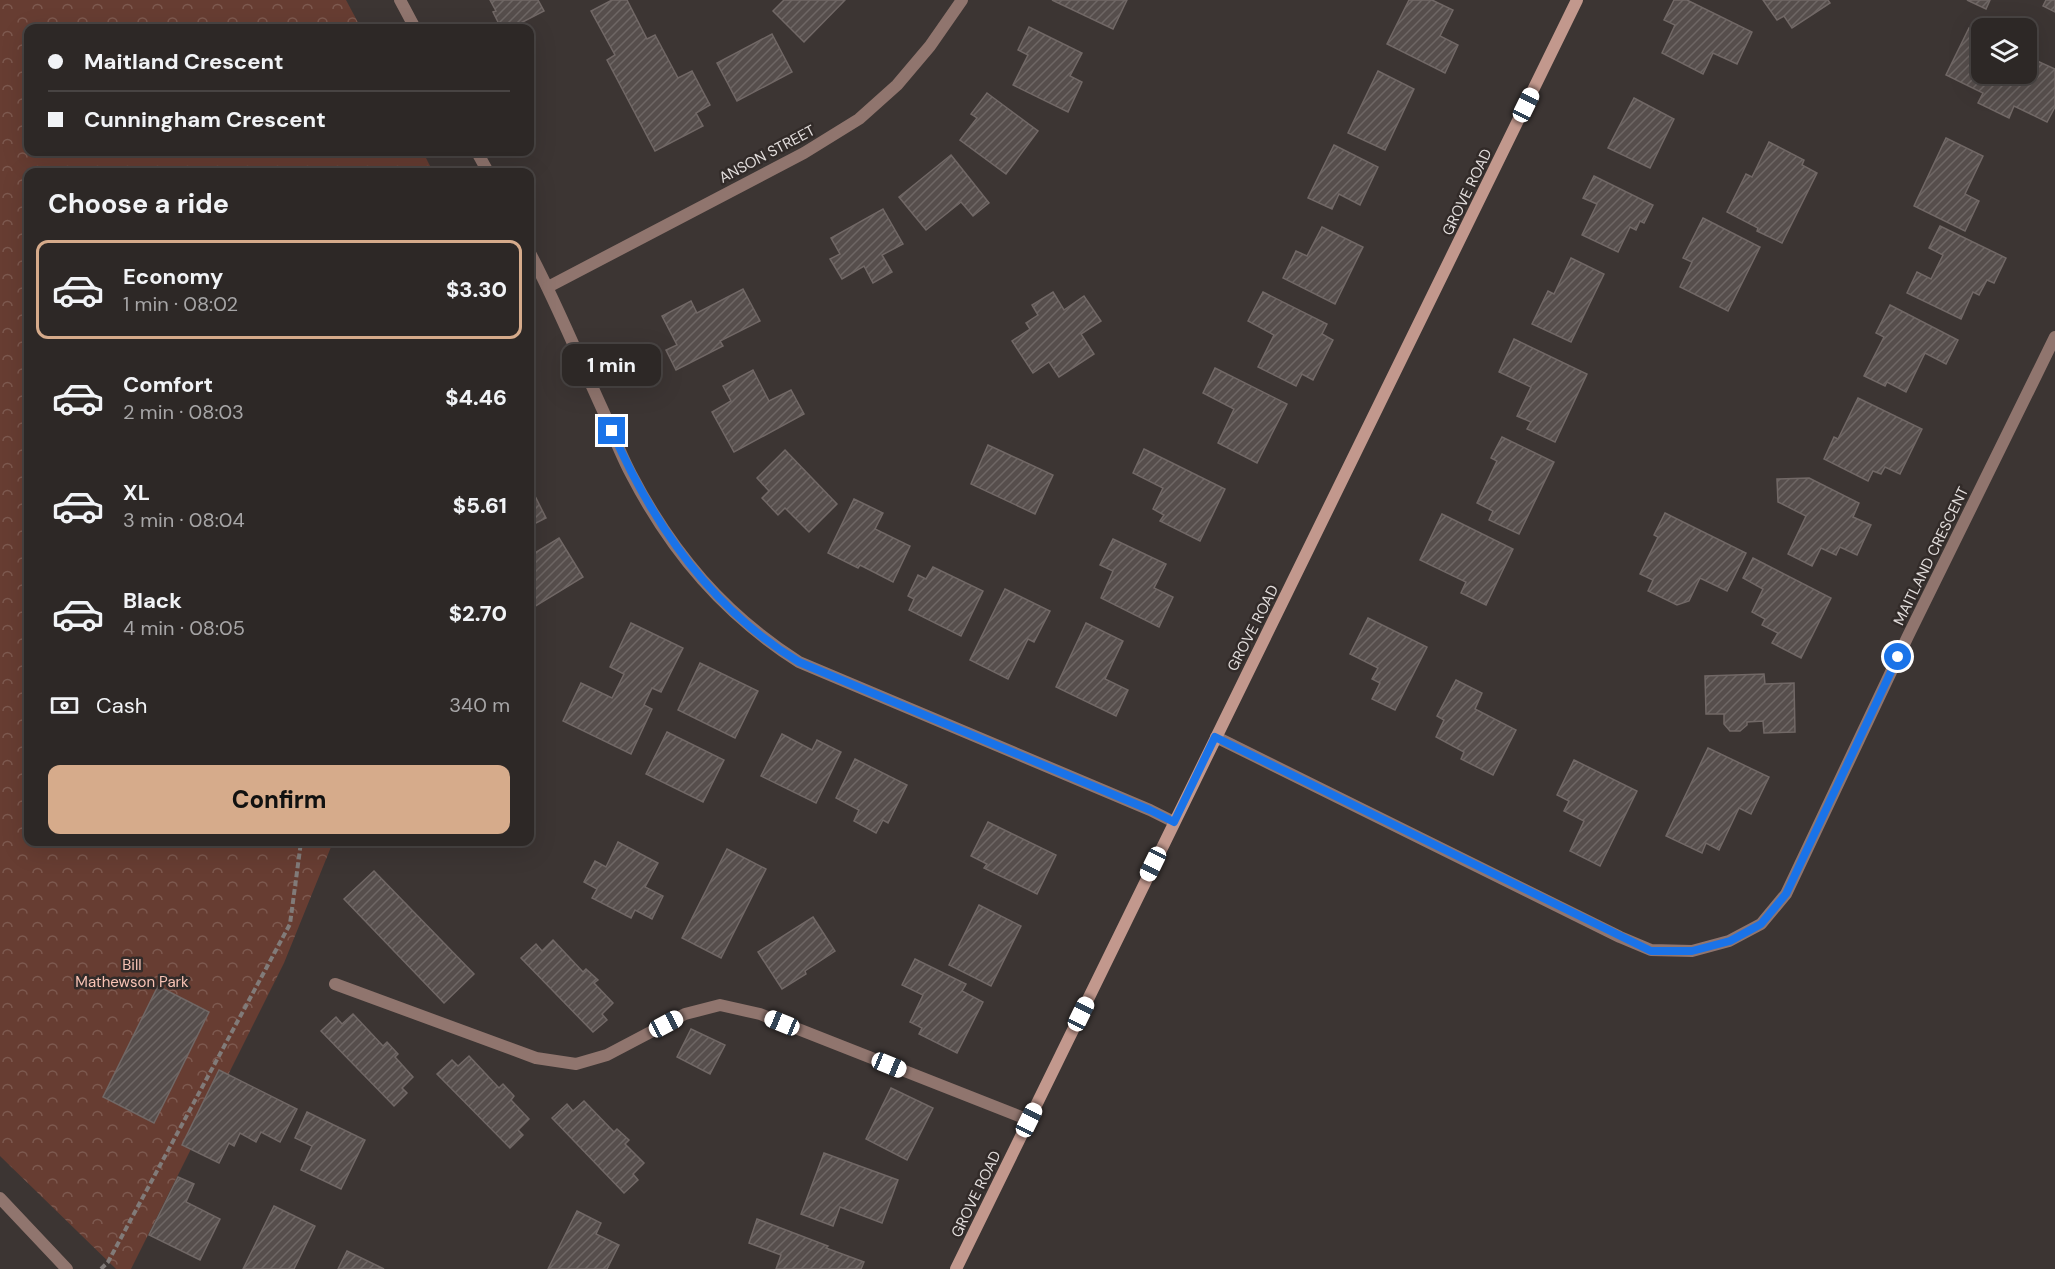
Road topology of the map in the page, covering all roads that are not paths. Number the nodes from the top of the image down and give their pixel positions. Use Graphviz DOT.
graph roads {
  1 [pos="400,0"];
  2 [pos="962,0"];
  3 [pos="1578,0"];
  4 [pos="413,24"];
  5 [pos="534,261"];
  6 [pos="548,287"];
  7 [pos="2055,337"];
  8 [pos="1215,737"];
  9 [pos="1174,822"];
  10 [pos="335,984"];
  11 [pos="1029,1120"];
  12 [pos="0,1198"];
  13 [pos="67,1269"];
  14 [pos="956,1269"];
  1 -- 4 [label="street"];
  2 -- 6 [label="street, ANSON STREET"];
  3 -- 8 [label="main road, GROVE ROAD"];
  5 -- 6 [label="street"];
  6 -- 9 [label="street"];
  7 -- 8 [label="street, MAITLAND CRESCENT"];
  8 -- 9 [label="main road, GROVE ROAD"];
  9 -- 11 [label="main road, GROVE ROAD"];
  10 -- 11 [label="street"];
  11 -- 14 [label="main road, GROVE ROAD"];
  12 -- 13 [label="street"];
}
